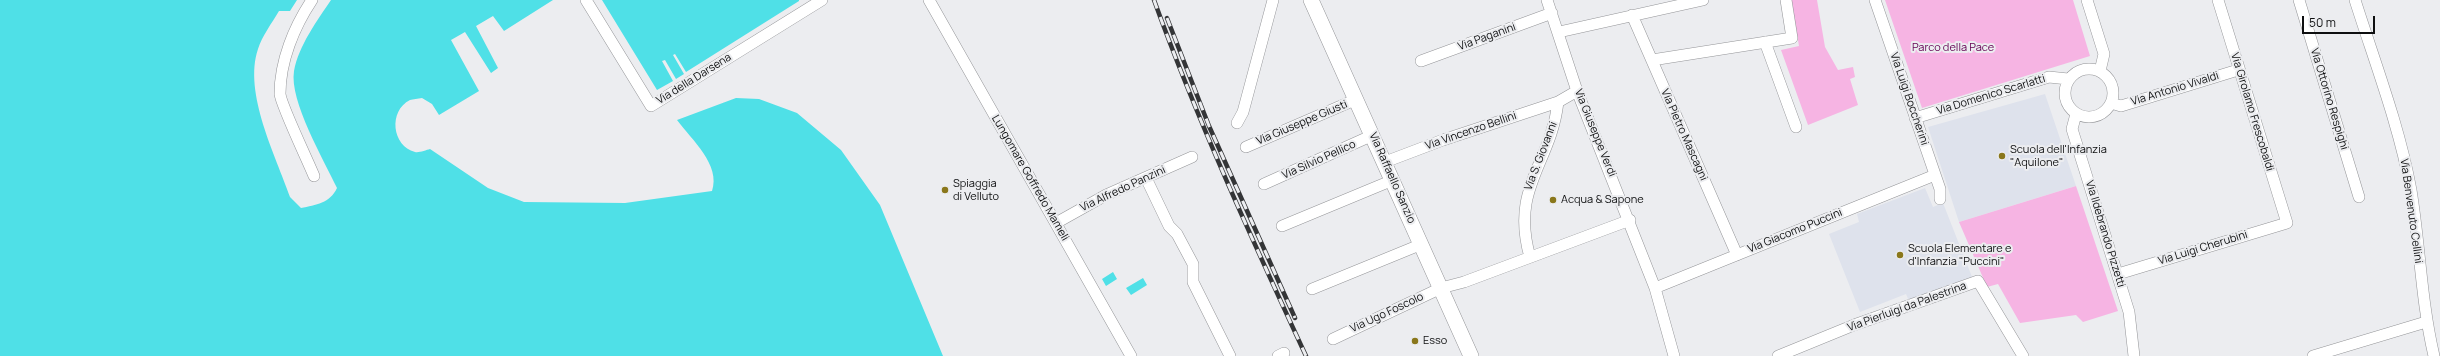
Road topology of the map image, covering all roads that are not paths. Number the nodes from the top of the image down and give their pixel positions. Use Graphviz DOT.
graph roads {
  1 [pos="312,0"];
  2 [pos="586,0"];
  3 [pos="822,0"];
  4 [pos="929,0"];
  5 [pos="1273,0"];
  6 [pos="1311,0"];
  7 [pos="1547,0"];
  8 [pos="1703,0"];
  9 [pos="1786,0"];
  10 [pos="1875,0"];
  11 [pos="2087,0"];
  12 [pos="2218,0"];
  13 [pos="2299,0"];
  14 [pos="2355,0"];
  15 [pos="1552,13"];
  16 [pos="1632,15"];
  17 [pos="1559,32"];
  18 [pos="1765,42"];
  19 [pos="1652,60"];
  20 [pos="1422,61"];
  21 [pos="2238,70"];
  22 [pos="2100,71"];
  23 [pos="2068,79"];
  24 [pos="1577,91"];
  25 [pos="1357,99"];
  26 [pos="1558,102"];
  27 [pos="2111,103"];
  28 [pos="2076,114"];
  29 [pos="1915,118"];
  30 [pos="1237,123"];
  31 [pos="1796,127"];
  32 [pos="1373,135"];
  33 [pos="1246,147"];
  34 [pos="1192,157"];
  35 [pos="1385,162"];
  36 [pos="1935,175"];
  37 [pos="314,176"];
  38 [pos="1146,178"];
  39 [pos="1393,180"];
  40 [pos="1264,184"];
  41 [pos="2359,197"];
  42 [pos="1940,199"];
  43 [pos="1630,220"];
  44 [pos="1056,223"];
  45 [pos="2287,223"];
  46 [pos="1282,226"];
  47 [pos="1422,244"];
  48 [pos="1737,255"];
  49 [pos="1530,257"];
  50 [pos="2118,274"];
  51 [pos="1312,288"];
  52 [pos="1442,288"];
  53 [pos="1655,288"];
  54 [pos="2426,322"];
  55 [pos="1333,339"];
  56 [pos="1131,356"];
  57 [pos="1230,356"];
  58 [pos="1471,356"];
  59 [pos="1674,356"];
  60 [pos="1778,356"];
  61 [pos="2023,356"];
  62 [pos="2134,356"];
  63 [pos="2312,356"];
  64 [pos="2434,356"];
  1 -- 37 [label="street"];
  2 -- 3 [label="street, Via della Darsena"];
  4 -- 44 [label="street, Lungomare Goffredo Mameli"];
  5 -- 30 [label="street"];
  6 -- 25 [label="main road, Via Raffaello Sanzio"];
  7 -- 15 [label="street, Via Giuseppe Verdi"];
  8 -- 16 [label="street"];
  9 -- 18 [label="street"];
  10 -- 29 [label="street, Via Luigi Boccherini"];
  11 -- 22 [label="street"];
  12 -- 21 [label="street, Via Girolamo Frescobaldi"];
  13 -- 41 [label="street, Via Ottorino Respighi"];
  14 -- 54 [label="street, Via Benvenuto Cellini"];
  15 -- 17 [label="street, Via Giuseppe Verdi"];
  15 -- 20 [label="street, Via Paganini"];
  16 -- 17 [label="street"];
  16 -- 19 [label="street, Via Pietro Mascagni"];
  17 -- 24 [label="street, Via Giuseppe Verdi"];
  18 -- 19 [label="street"];
  18 -- 31 [label="street"];
  19 -- 48 [label="street, Via Pietro Mascagni"];
  21 -- 27 [label="street, Via Antonio Vivaldi"];
  21 -- 45 [label="street, Via Girolamo Frescobaldi"];
  22 -- 23 [label="street"];
  22 -- 27 [label="street"];
  23 -- 28 [label="street"];
  23 -- 29 [label="street, Via Domenico Scarlatti"];
  24 -- 26 [label="street, Via Vincenzo Bellini"];
  24 -- 43 [label="street, Via Giuseppe Verdi"];
  25 -- 32 [label="main road, Via Raffaello Sanzio"];
  25 -- 33 [label="street, Via Giuseppe Giusti"];
  26 -- 35 [label="street, Via Vincenzo Bellini"];
  26 -- 49 [label="street, Via S. Giovanni"];
  27 -- 28 [label="street"];
  28 -- 50 [label="street, Via Ildebrando Pizzetti"];
  29 -- 36 [label="street, Via Luigi Boccherini"];
  32 -- 35 [label="main road, Via Raffaello Sanzio"];
  32 -- 40 [label="street, Via Silvio Pellico"];
  34 -- 38 [label="street, Via Alfredo Panzini"];
  35 -- 39 [label="main road, Via Raffaello Sanzio"];
  36 -- 42 [label="street, Via Luigi Boccherini"];
  36 -- 48 [label="street, Via Giacomo Puccini"];
  38 -- 44 [label="street, Via Alfredo Panzini"];
  38 -- 57 [label="street"];
  39 -- 46 [label="street"];
  39 -- 47 [label="main road, Via Raffaello Sanzio"];
  43 -- 49 [label="street"];
  43 -- 53 [label="street, Via Giuseppe Verdi"];
  44 -- 56 [label="street, Lungomare Goffredo Mameli"];
  45 -- 50 [label="street, Via Luigi Cherubini"];
  47 -- 51 [label="street"];
  47 -- 52 [label="main road, Via Raffaello Sanzio"];
  48 -- 53 [label="street, Via Giacomo Puccini"];
  49 -- 52 [label="street"];
  50 -- 62 [label="street, Via Ildebrando Pizzetti"];
  52 -- 55 [label="street, Via Ugo Foscolo"];
  52 -- 58 [label="main road, Via Raffaello Sanzio"];
  53 -- 59 [label="street, Via Giuseppe Verdi"];
  54 -- 63 [label="street"];
  54 -- 64 [label="street, Via Benvenuto Cellini"];
  60 -- 61 [label="street, Via Pierluigi da Palestrina"];
}
